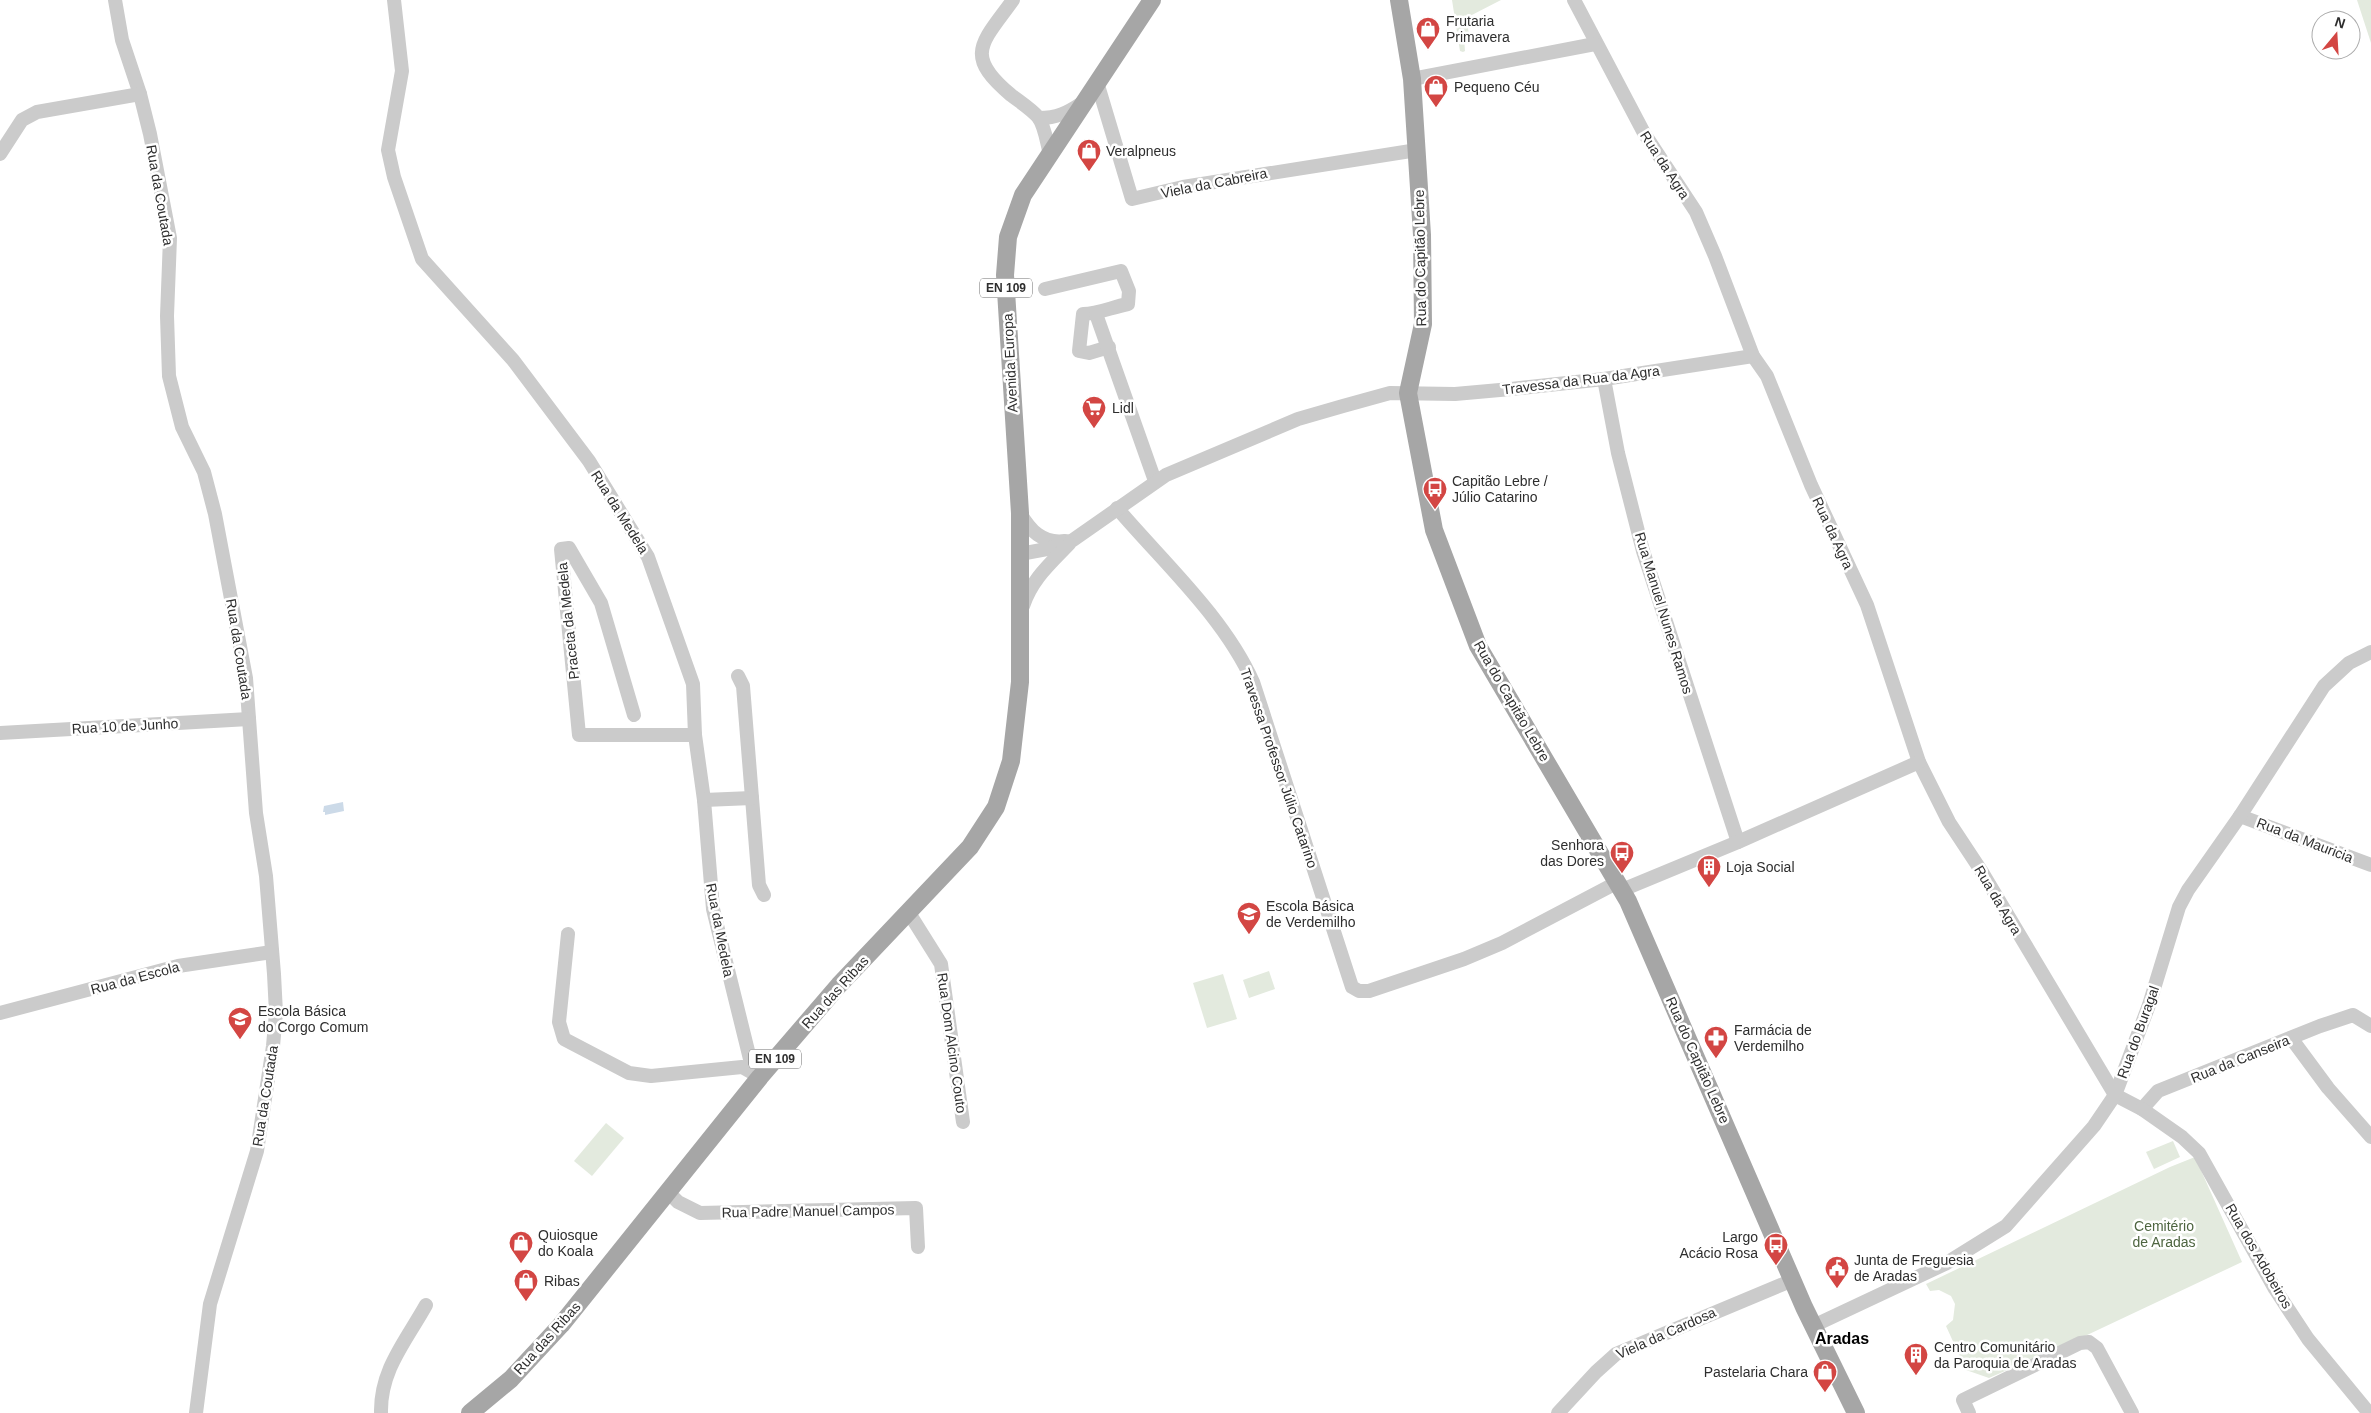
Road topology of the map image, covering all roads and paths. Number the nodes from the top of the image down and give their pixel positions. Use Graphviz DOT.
graph roads {
  1 [pos="115,0"];
  2 [pos="394,0"];
  3 [pos="1013,0"];
  4 [pos="1152,0"];
  5 [pos="1400,0"];
  6 [pos="1574,0"];
  7 [pos="1595,44"];
  8 [pos="1412,79"];
  9 [pos="1098,82"];
  10 [pos="140,94"];
  11 [pos="1085,101"];
  12 [pos="1039,118"];
  13 [pos="1417,150"];
  14 [pos="0,154"];
  15 [pos="1050,154"];
  16 [pos="1044,289"];
  17 [pos="1096,314"];
  18 [pos="1109,348"];
  19 [pos="1753,356"];
  20 [pos="1604,379"];
  21 [pos="1408,393"];
  22 [pos="1155,482"];
  23 [pos="1117,508"];
  24 [pos="1020,513"];
  25 [pos="1073,540"];
  26 [pos="1020,554"];
  27 [pos="1050,562"];
  28 [pos="590,584"];
  29 [pos="565,594"];
  30 [pos="1020,616"];
  31 [pos="2371,652"];
  32 [pos="738,676"];
  33 [pos="634,715"];
  34 [pos="250,719"];
  35 [pos="0,733"];
  36 [pos="695,735"];
  37 [pos="1919,762"];
  38 [pos="752,798"];
  39 [pos="704,800"];
  40 [pos="2240,816"];
  41 [pos="1738,842"];
  42 [pos="2371,865"];
  43 [pos="1620,886"];
  44 [pos="764,895"];
  45 [pos="909,913"];
  46 [pos="568,934"];
  47 [pos="272,952"];
  48 [pos="0,1013"];
  49 [pos="2371,1026"];
  50 [pos="2291,1038"];
  51 [pos="2096,1062"];
  52 [pos="2123,1074"];
  53 [pos="760,1077"];
  54 [pos="2115,1095"];
  55 [pos="2142,1109"];
  56 [pos="963,1122"];
  57 [pos="2371,1137"];
  58 [pos="668,1192"];
  59 [pos="918,1247"];
  60 [pos="1793,1280"];
  61 [pos="426,1305"];
  62 [pos="1813,1326"];
  63 [pos="196,1413"];
  64 [pos="381,1413"];
  65 [pos="472,1413"];
  66 [pos="1558,1413"];
  67 [pos="1856,1413"];
  68 [pos="1969,1413"];
  69 [pos="2132,1413"];
  70 [pos="2369,1413"];
  1 -- 10 [label="street, Rua da Coutada"];
  2 -- 36 [label="street, Rua da Medela"];
  3 -- 12 [label="street"];
  4 -- 9 [label="main road, Avenida Europa / EN 109"];
  5 -- 8 [label="main road, Rua do Capitão Lebre"];
  6 -- 7 [label="street, Rua da Agra"];
  7 -- 8 [label="street"];
  7 -- 19 [label="street, Rua da Agra"];
  8 -- 13 [label="main road, Rua do Capitão Lebre"];
  9 -- 11 [label="main road, Avenida Europa / EN 109"];
  9 -- 13 [label="street, Viela da Cabreira"];
  10 -- 14 [label="street"];
  10 -- 34 [label="street, Rua da Coutada"];
  11 -- 12 [label="street"];
  11 -- 15 [label="main road, Avenida Europa / EN 109"];
  12 -- 15 [label="street"];
  13 -- 21 [label="main road, Rua do Capitão Lebre"];
  15 -- 24 [label="main road, Avenida Europa / EN 109"];
  16 -- 17 [label="street"];
  17 -- 18 [label="street"];
  17 -- 18 [label="street"];
  18 -- 22 [label="street"];
  19 -- 20 [label="street, Travessa da Rua da Agra"];
  19 -- 37 [label="street, Rua da Agra"];
  20 -- 21 [label="street, Travessa da Rua da Agra"];
  20 -- 41 [label="street, Rua Manuel Nunes Ramos"];
  21 -- 22 [label="street, Travessa da Rua da Agra"];
  21 -- 43 [label="main road, Rua do Capitão Lebre"];
  22 -- 23 [label="street, Travessa da Rua da Agra"];
  23 -- 25 [label="street, Travessa da Rua da Agra"];
  23 -- 43 [label="street, Travessa Professor Júlio Catarino"];
  24 -- 25 [label="street"];
  24 -- 26 [label="main road, Avenida Europa / EN 109"];
  25 -- 26 [label="street"];
  25 -- 27 [label="street"];
  26 -- 27 [label="street"];
  26 -- 30 [label="main road, Avenida Europa / EN 109"];
  27 -- 30 [label="street"];
  28 -- 29 [label="street"];
  28 -- 29 [label="street, Praceta da Medela"];
  28 -- 33 [label="street, Praceta da Medela"];
  29 -- 36 [label="street, Praceta da Medela"];
  30 -- 45 [label="main road, Rua das Ribas / EN 109"];
  31 -- 40 [label="street, Rua do Buragal"];
  32 -- 38 [label="street"];
  34 -- 35 [label="street, Rua 10 de Junho"];
  34 -- 47 [label="street, Rua da Coutada"];
  36 -- 39 [label="street, Rua da Medela"];
  37 -- 41 [label="street"];
  37 -- 51 [label="street, Rua da Agra"];
  38 -- 39 [label="street"];
  38 -- 44 [label="street"];
  39 -- 53 [label="street, Rua da Medela"];
  40 -- 42 [label="street, Rua da Mauricia"];
  40 -- 52 [label="street, Rua do Buragal"];
  41 -- 43 [label="street"];
  43 -- 60 [label="main road, Rua do Capitão Lebre"];
  45 -- 53 [label="main road, Rua das Ribas / EN 109"];
  45 -- 56 [label="street, Rua Dom Alcino Couto"];
  46 -- 53 [label="street"];
  47 -- 48 [label="street, Rua da Escola"];
  47 -- 63 [label="street, Rua da Coutada"];
  49 -- 50 [label="street, Rua da Canseira"];
  50 -- 55 [label="street, Rua da Canseira"];
  50 -- 57 [label="street"];
  51 -- 52 [label="street"];
  51 -- 54 [label="street, Rua da Agra"];
  52 -- 54 [label="street, Rua do Buragal"];
  53 -- 58 [label="main road, Rua das Ribas / EN 109"];
  54 -- 55 [label="street"];
  54 -- 62 [label="street, Rua do Buragal"];
  55 -- 70 [label="street, Rua dos Adobeiros"];
  58 -- 59 [label="street, Rua Padre Manuel Campos"];
  58 -- 65 [label="main road, Rua das Ribas / EN 109"];
  60 -- 62 [label="main road, Rua do Capitão Lebre"];
  60 -- 66 [label="street, Viela da Cardosa"];
  61 -- 64 [label="street"];
  62 -- 67 [label="main road, Rua do Capitão Lebre"];
  68 -- 69 [label="street"];
}
